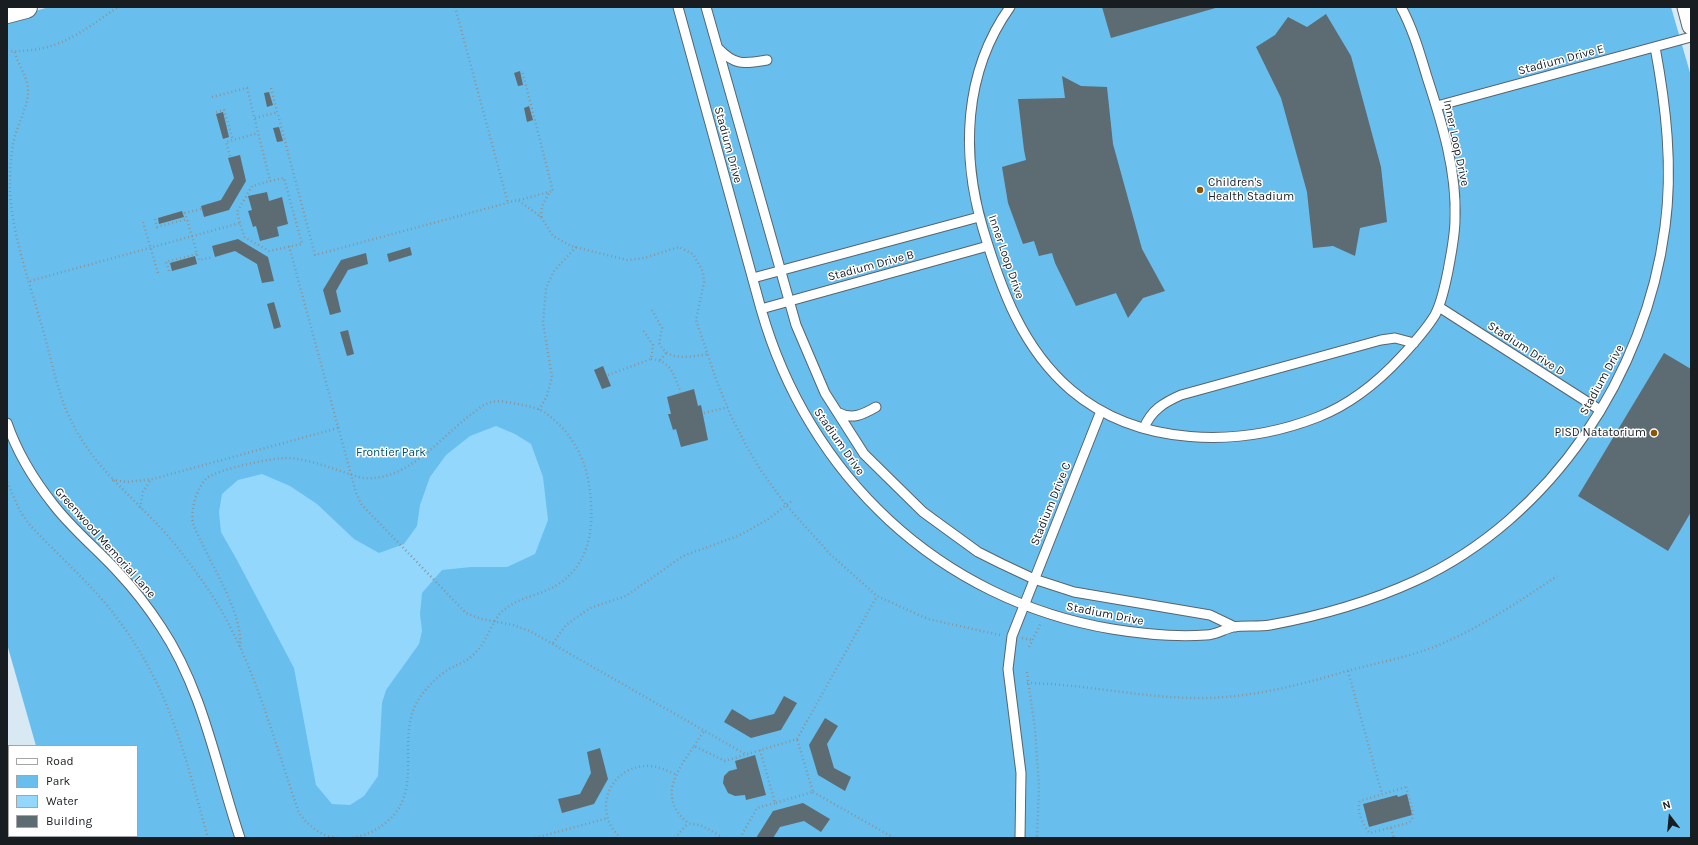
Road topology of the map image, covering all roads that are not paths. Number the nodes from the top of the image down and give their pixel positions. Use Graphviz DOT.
graph roads {
  1 [pos="26,7"];
  2 [pos="678,7"];
  3 [pos="706,7"];
  4 [pos="1010,7"];
  5 [pos="1400,7"];
  6 [pos="1686,7"];
  7 [pos="7,12"];
  8 [pos="1691,26"];
  9 [pos="1691,37"];
  10 [pos="1655,47"];
  11 [pos="718,48"];
  12 [pos="767,60"];
  13 [pos="1437,106"];
  14 [pos="980,217"];
  15 [pos="988,246"];
  16 [pos="780,271"];
  17 [pos="753,278"];
  18 [pos="789,301"];
  19 [pos="1439,307"];
  20 [pos="761,309"];
  21 [pos="1414,343"];
  22 [pos="876,407"];
  23 [pos="1600,410"];
  24 [pos="1101,411"];
  25 [pos="837,412"];
  26 [pos="7,423"];
  27 [pos="1144,428"];
  28 [pos="1034,579"];
  29 [pos="1024,605"];
  30 [pos="1235,627"];
  31 [pos="240,838"];
  32 [pos="1020,838"];
  1 -- 7 [label="street"];
  2 -- 17 [label="lane, Stadium Drive"];
  3 -- 11 [label="lane, Stadium Drive"];
  4 -- 14 [label="lane, Inner Loop Drive"];
  5 -- 13 [label="lane, Inner Loop Drive"];
  6 -- 8 [label="street"];
  9 -- 10 [label="lane, Stadium Drive E"];
  10 -- 13 [label="lane, Stadium Drive E"];
  10 -- 23 [label="lane, Stadium Drive"];
  11 -- 12 [label="lane"];
  11 -- 16 [label="lane, Stadium Drive"];
  13 -- 19 [label="lane, Inner Loop Drive"];
  14 -- 15 [label="lane, Inner Loop Drive"];
  14 -- 16 [label="lane, Stadium Drive B"];
  15 -- 18 [label="lane, Stadium Drive B"];
  15 -- 24 [label="lane, Inner Loop Drive"];
  16 -- 17 [label="lane, Stadium Drive B"];
  16 -- 18 [label="lane, Stadium Drive"];
  17 -- 20 [label="lane, Stadium Drive"];
  18 -- 20 [label="lane, Stadium Drive B"];
  18 -- 25 [label="lane, Stadium Drive"];
  19 -- 21 [label="lane, Inner Loop Drive"];
  19 -- 23 [label="lane, Stadium Drive D"];
  20 -- 29 [label="lane, Stadium Drive"];
  21 -- 27 [label="lane"];
  21 -- 27 [label="lane, Inner Loop Drive"];
  22 -- 25 [label="lane"];
  23 -- 30 [label="lane, Stadium Drive"];
  24 -- 27 [label="lane, Inner Loop Drive"];
  24 -- 28 [label="lane, Stadium Drive C"];
  25 -- 28 [label="lane, Stadium Drive"];
  26 -- 31 [label="lane, Greenwood Memorial Lane"];
  28 -- 29 [label="lane, Stadium Drive C"];
  28 -- 30 [label="lane, Stadium Drive"];
  29 -- 30 [label="lane, Stadium Drive"];
  29 -- 32 [label="lane"];
}
